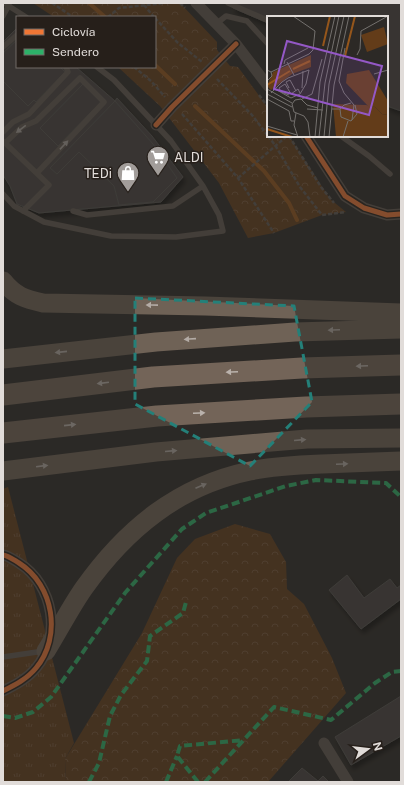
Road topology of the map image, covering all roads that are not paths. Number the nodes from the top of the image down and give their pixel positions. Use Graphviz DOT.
graph roads {
  1 [pos="196,3"];
  2 [pos="228,3"];
  3 [pos="6,4"];
  4 [pos="3,16"];
  5 [pos="24,16"];
  6 [pos="267,20"];
  7 [pos="216,24"];
  8 [pos="16,36"];
  9 [pos="267,43"];
  10 [pos="236,44"];
  11 [pos="3,47"];
  12 [pos="66,68"];
  13 [pos="98,68"];
  14 [pos="267,85"];
  15 [pos="156,125"];
  16 [pos="3,132"];
  17 [pos="307,137"];
  18 [pos="342,137"];
  19 [pos="4,142"];
  20 [pos="37,173"];
  21 [pos="390,174"];
  22 [pos="202,186"];
  23 [pos="3,194"];
  24 [pos="23,211"];
  25 [pos="73,212"];
  26 [pos="401,214"];
  27 [pos="3,281"];
  28 [pos="401,313"];
  29 [pos="401,329"];
  30 [pos="3,359"];
  31 [pos="401,365"];
  32 [pos="3,395"];
  33 [pos="401,404"];
  34 [pos="3,433"];
  35 [pos="401,438"];
  36 [pos="401,461"];
  37 [pos="3,471"];
  38 [pos="3,555"];
  39 [pos="46,650"];
  40 [pos="3,656"];
  41 [pos="3,691"];
  42 [pos="324,743"];
  43 [pos="348,782"];
  1 -- 7 [label="street"];
  2 -- 6 [label="lane"];
  3 -- 4 [label="lane"];
  3 -- 5 [label="lane"];
  7 -- 9 [label="lane"];
  7 -- 10 [label="street"];
  8 -- 11 [label="lane"];
  10 -- 14 [label="street"];
  10 -- 15 [label="street"];
  12 -- 16 [label="lane"];
  13 -- 15 [label="lane"];
  15 -- 22 [label="lane"];
  17 -- 26 [label="street"];
  18 -- 21 [label="lane"];
  19 -- 20 [label="lane"];
  20 -- 19 [label="lane, one-way"];
  20 -- 24 [label="lane"];
  22 -- 24 [label="lane"];
  22 -- 25 [label="lane"];
  23 -- 24 [label="lane"];
  28 -- 27 [label="highway, one-way"];
  29 -- 30 [label="highway, one-way"];
  31 -- 32 [label="highway, one-way"];
  34 -- 33 [label="highway, one-way"];
  37 -- 35 [label="highway, one-way"];
  39 -- 36 [label="highway, one-way"];
  38 -- 39 [label="street"];
  39 -- 40 [label="lane"];
  39 -- 41 [label="street"];
  42 -- 43 [label="street"];
}
